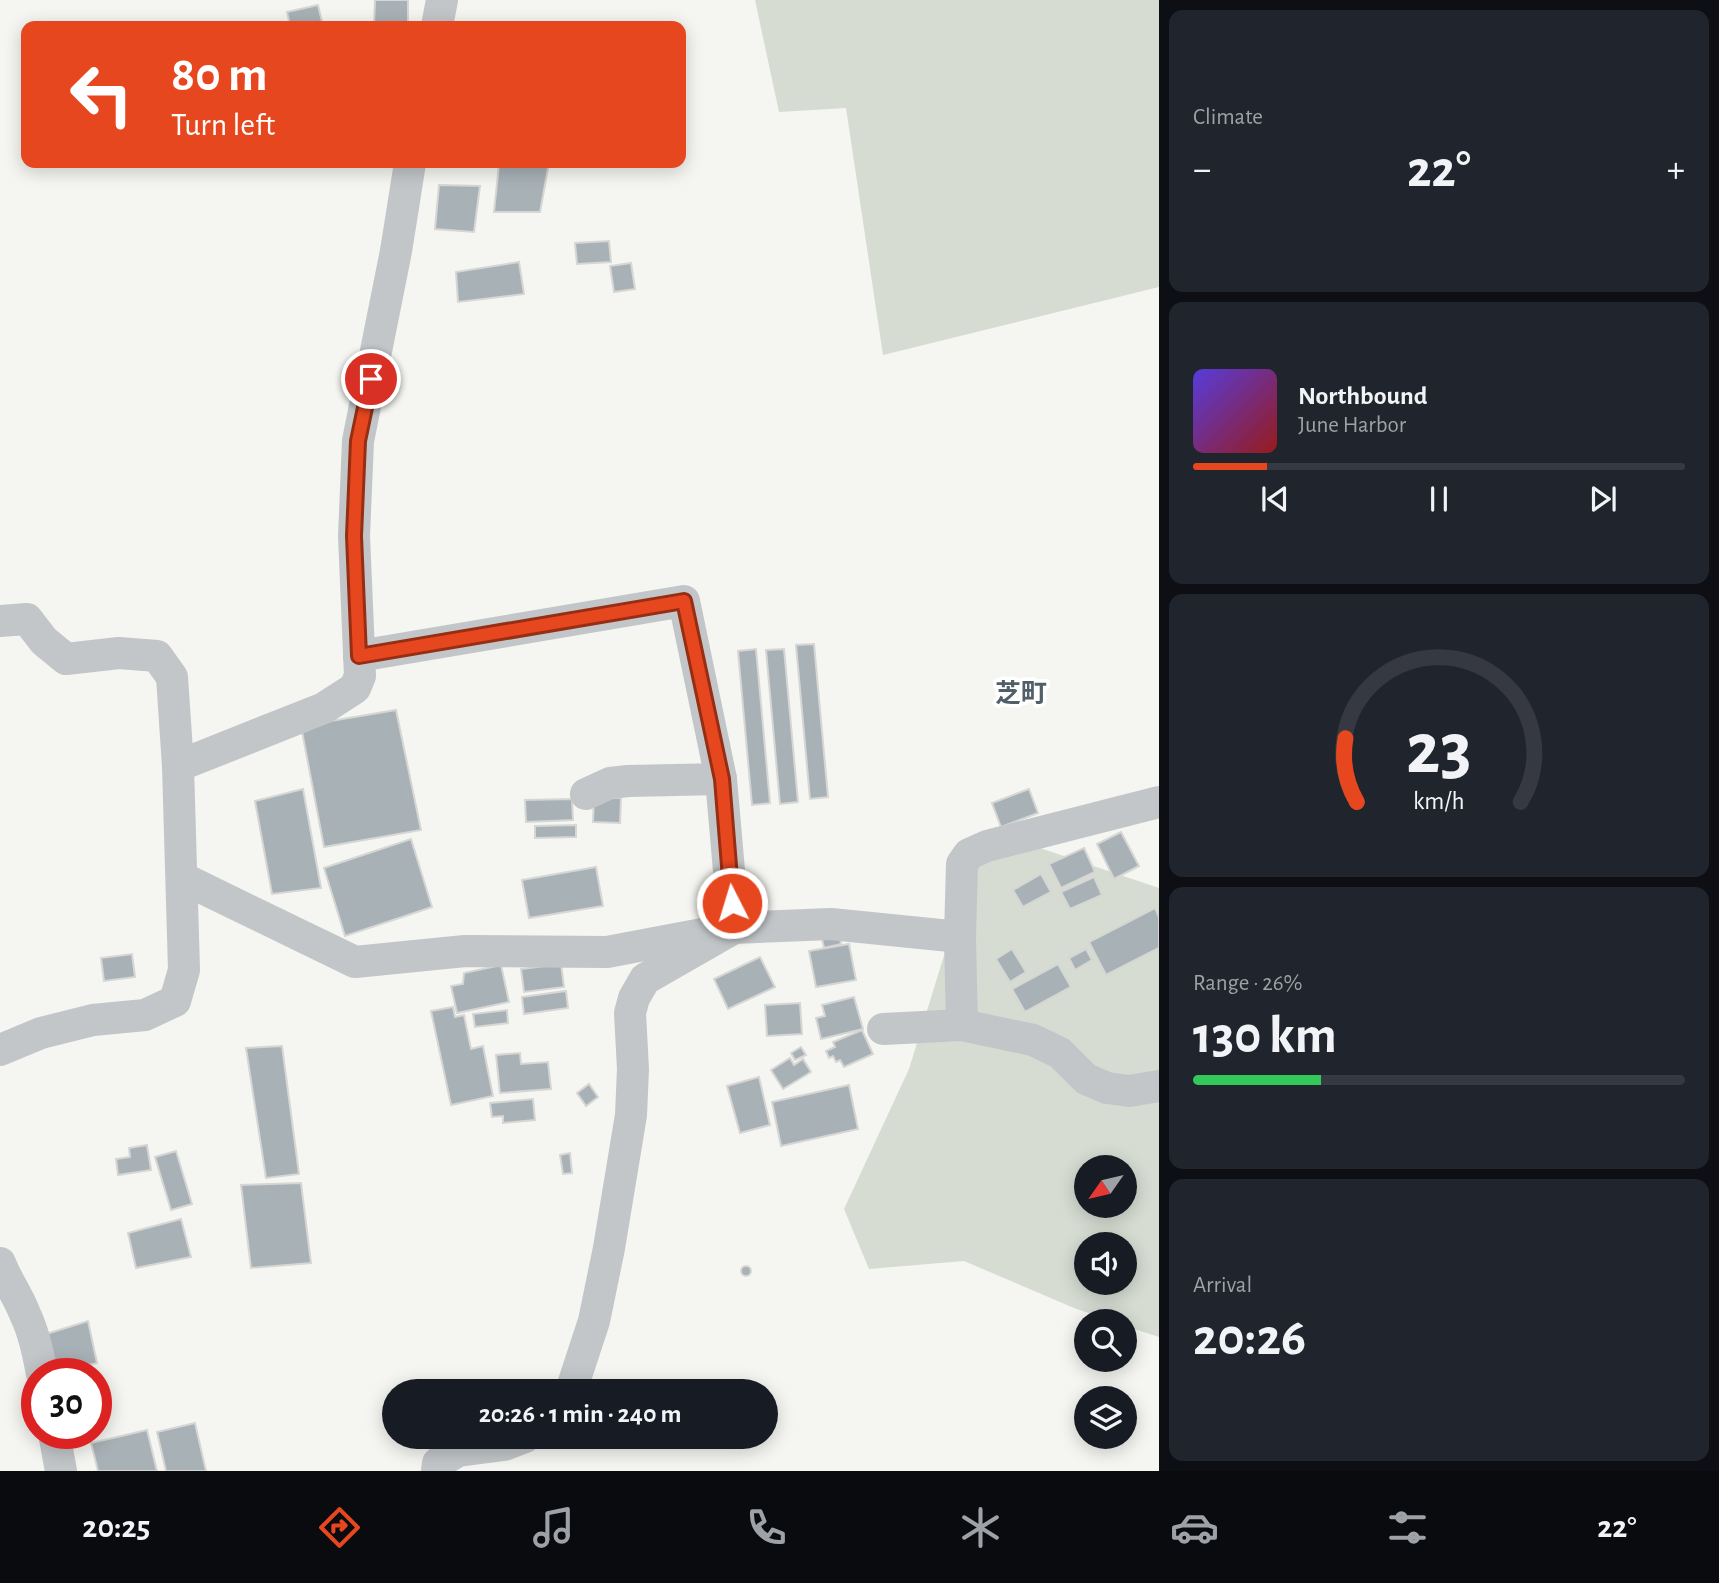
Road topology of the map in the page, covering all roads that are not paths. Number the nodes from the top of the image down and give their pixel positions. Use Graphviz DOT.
graph roads {
  1 [pos="442,0"];
  2 [pos="438,21"];
  3 [pos="409,168"];
  4 [pos="0,621"];
  5 [pos="359,656"];
  6 [pos="178,766"];
  7 [pos="722,779"];
  8 [pos="586,794"];
  9 [pos="1159,802"];
  10 [pos="182,878"];
  11 [pos="734,928"];
  12 [pos="960,937"];
  13 [pos="962,1025"];
  14 [pos="883,1029"];
  15 [pos="0,1050"];
  16 [pos="1159,1086"];
  17 [pos="3,1279"];
  18 [pos="39,1358"];
  19 [pos="575,1379"];
  20 [pos="57,1449"];
  21 [pos="473,1449"];
  22 [pos="61,1471"];
  23 [pos="436,1471"];
  1 -- 2 [label="street"];
  3 -- 5 [label="street"];
  4 -- 6 [label="street"];
  5 -- 6 [label="street"];
  5 -- 7 [label="street"];
  6 -- 10 [label="street"];
  7 -- 8 [label="street"];
  7 -- 11 [label="street"];
  9 -- 12 [label="street"];
  10 -- 11 [label="street"];
  10 -- 15 [label="street"];
  11 -- 12 [label="street"];
  11 -- 19 [label="street"];
  12 -- 13 [label="street"];
  13 -- 14 [label="street"];
  13 -- 16 [label="street"];
  17 -- 18 [label="street"];
  20 -- 22 [label="street"];
  21 -- 23 [label="street"];
}
